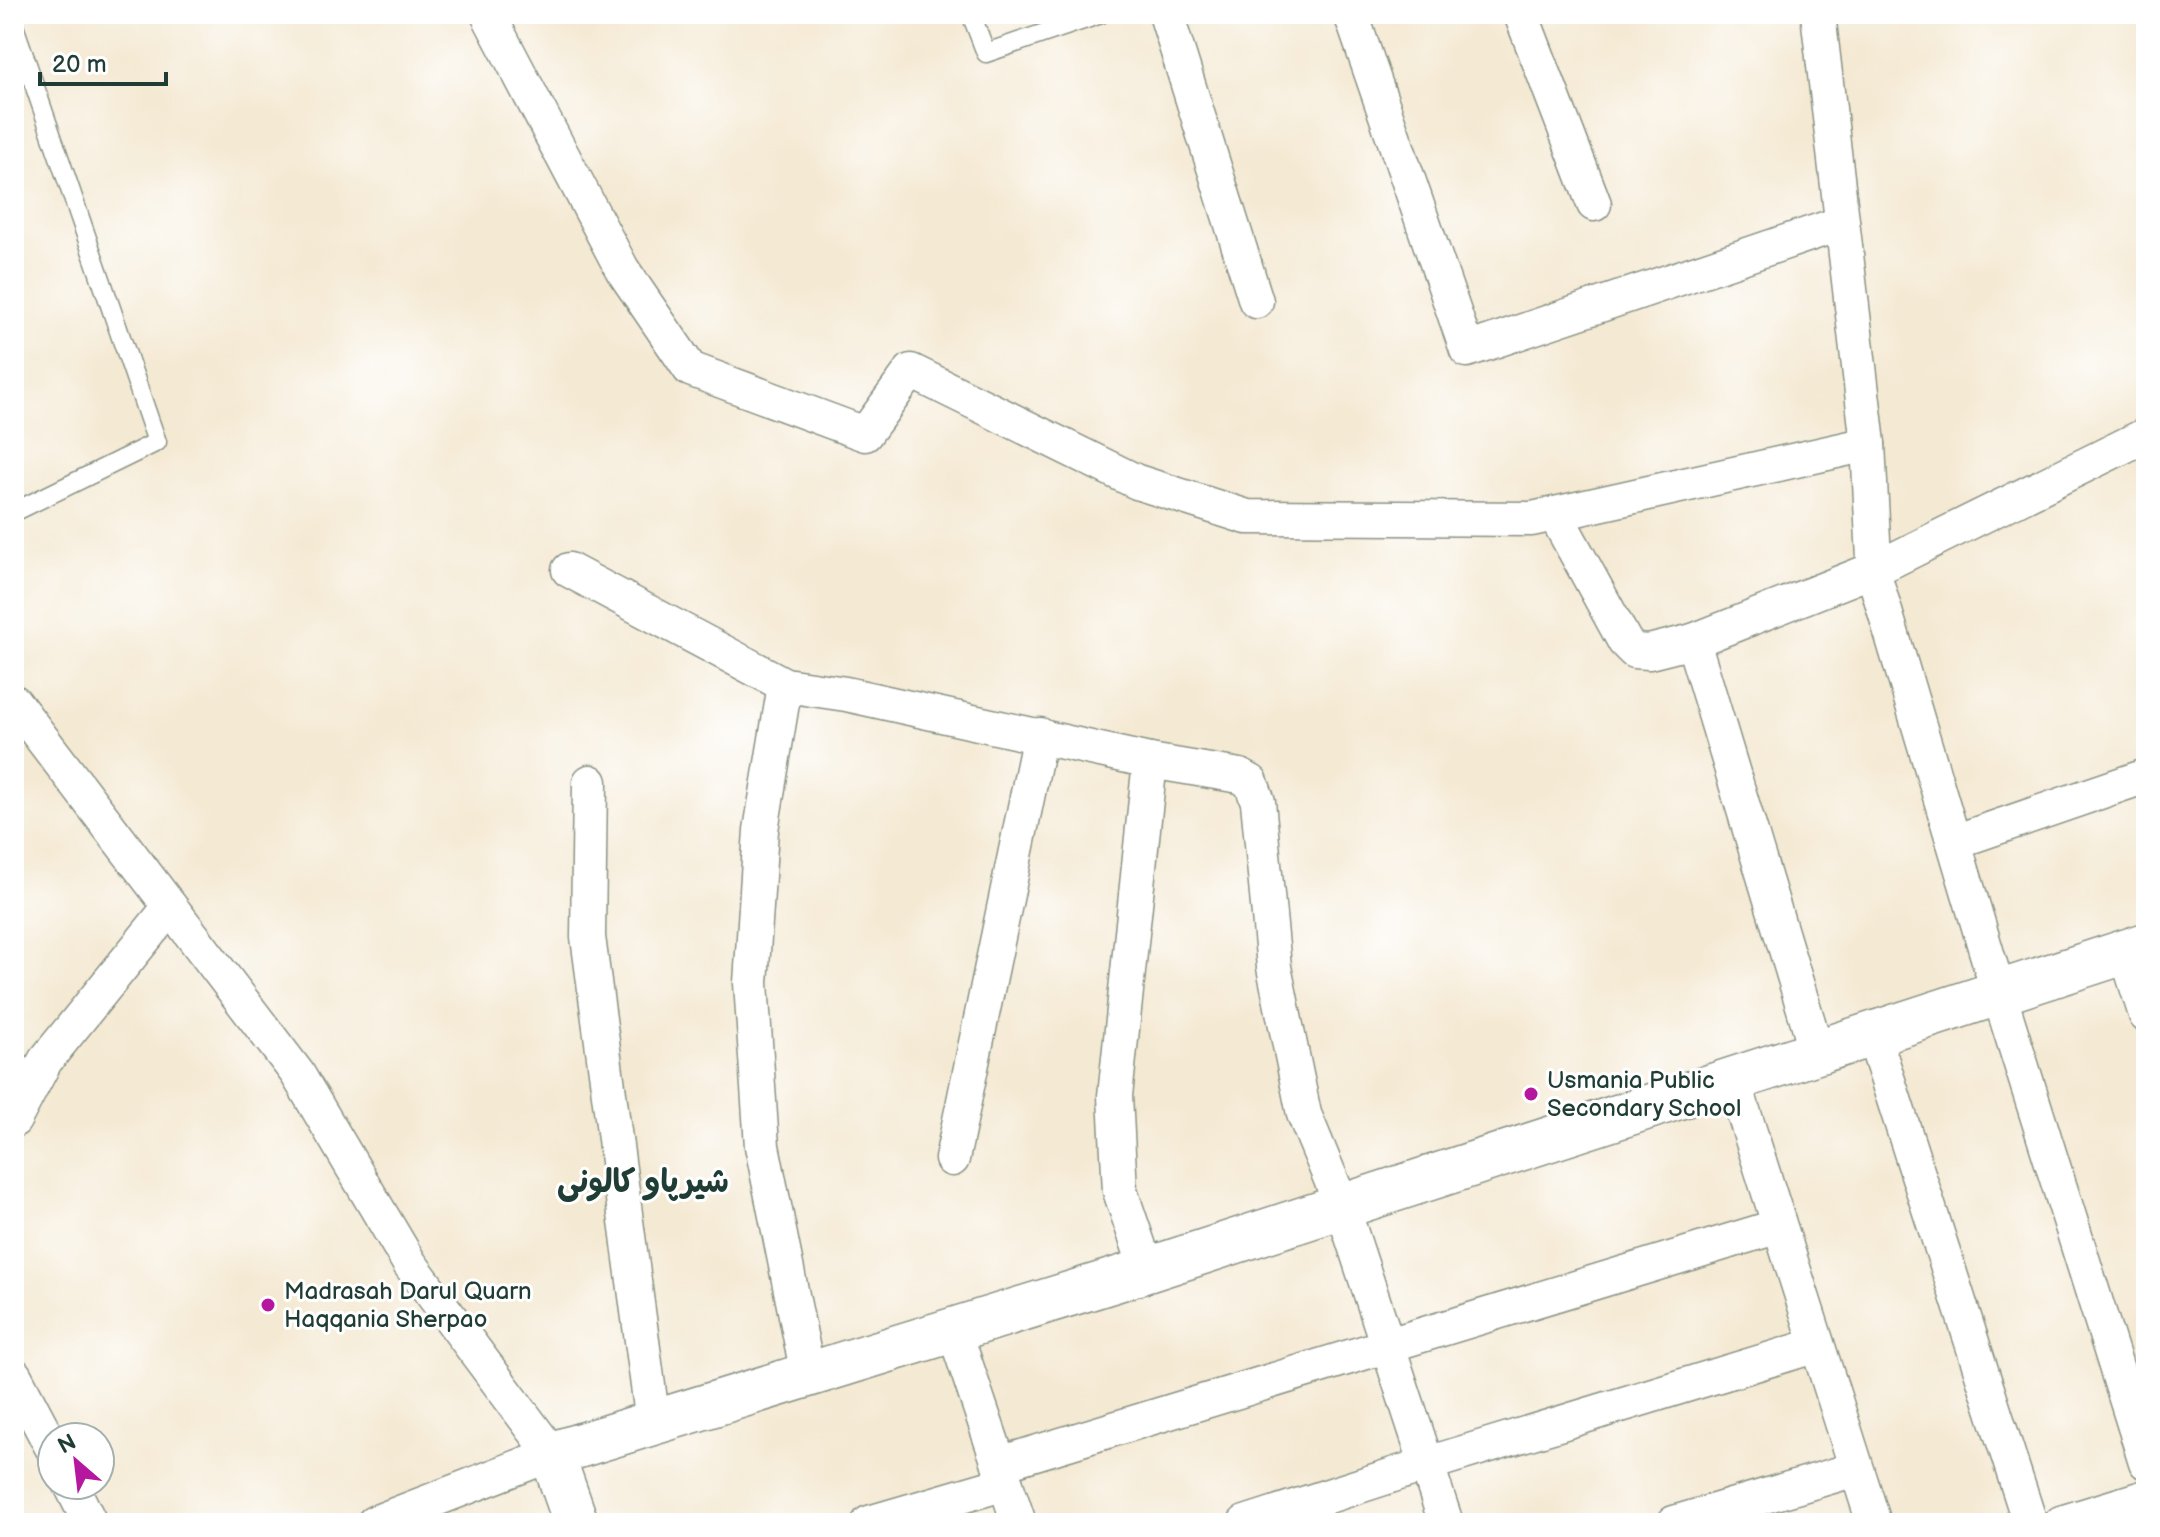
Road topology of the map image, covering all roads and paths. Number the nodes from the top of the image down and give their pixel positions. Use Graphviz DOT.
graph roads {
  1 [pos="488,14"];
  2 [pos="971,14"];
  3 [pos="1101,14"];
  4 [pos="1166,14"];
  5 [pos="1351,14"];
  6 [pos="1521,14"];
  7 [pos="1818,14"];
  8 [pos="14,26"];
  9 [pos="1594,204"];
  10 [pos="1842,223"];
  11 [pos="1256,301"];
  12 [pos="2146,435"];
  13 [pos="1868,444"];
  14 [pos="14,512"];
  15 [pos="1555,514"];
  16 [pos="1875,569"];
  17 [pos="569,570"];
  18 [pos="1693,641"];
  19 [pos="785,685"];
  20 [pos="14,702"];
  21 [pos="1040,735"];
  22 [pos="1150,761"];
  23 [pos="2146,776"];
  24 [pos="590,782"];
  25 [pos="1954,842"];
  26 [pos="170,907"];
  27 [pos="2136,949"];
  28 [pos="1999,994"];
  29 [pos="2146,1015"];
  30 [pos="1873,1034"];
  31 [pos="1817,1052"];
  32 [pos="1733,1079"];
  33 [pos="14,1120"];
  34 [pos="952,1159"];
  35 [pos="1342,1206"];
  36 [pos="1779,1226"];
  37 [pos="1147,1270"];
  38 [pos="954,1330"];
  39 [pos="1817,1345"];
  40 [pos="1388,1346"];
  41 [pos="14,1375"];
  42 [pos="808,1375"];
  43 [pos="38,1421"];
  44 [pos="653,1423"];
  45 [pos="552,1454"];
  46 [pos="2146,1462"];
  47 [pos="1427,1464"];
  48 [pos="1856,1469"];
  49 [pos="1002,1473"];
  50 [pos="2146,1497"];
  51 [pos="79,1501"];
  52 [pos="90,1523"];
  53 [pos="374,1523"];
  54 [pos="576,1523"];
  55 [pos="869,1523"];
  56 [pos="1019,1523"];
  57 [pos="1245,1523"];
  58 [pos="1446,1523"];
  59 [pos="1674,1523"];
  60 [pos="1874,1523"];
  61 [pos="2030,1523"];
  62 [pos="2061,1523"];
  1 -- 15 [label="street"];
  2 -- 3 [label="lane"];
  4 -- 11 [label="street"];
  5 -- 10 [label="street"];
  6 -- 9 [label="street"];
  7 -- 10 [label="street"];
  8 -- 14 [label="lane"];
  10 -- 13 [label="street"];
  12 -- 16 [label="street"];
  13 -- 15 [label="street"];
  13 -- 16 [label="street"];
  15 -- 18 [label="street"];
  16 -- 18 [label="street"];
  16 -- 25 [label="street"];
  17 -- 19 [label="street"];
  18 -- 31 [label="street"];
  19 -- 21 [label="street"];
  19 -- 42 [label="street"];
  20 -- 26 [label="street"];
  21 -- 22 [label="street"];
  21 -- 34 [label="street"];
  22 -- 35 [label="street"];
  22 -- 37 [label="street"];
  23 -- 25 [label="street"];
  24 -- 44 [label="street"];
  25 -- 28 [label="street"];
  26 -- 33 [label="street"];
  26 -- 45 [label="street"];
  27 -- 28 [label="street"];
  27 -- 29 [label="street"];
  28 -- 30 [label="street"];
  28 -- 46 [label="street"];
  30 -- 31 [label="street"];
  30 -- 61 [label="street"];
  31 -- 32 [label="street"];
  32 -- 35 [label="street"];
  32 -- 36 [label="street"];
  35 -- 37 [label="street"];
  35 -- 40 [label="street"];
  36 -- 39 [label="street"];
  36 -- 40 [label="street"];
  37 -- 38 [label="street"];
  38 -- 42 [label="street"];
  38 -- 49 [label="street"];
  39 -- 47 [label="street"];
  39 -- 48 [label="street"];
  40 -- 47 [label="street"];
  40 -- 49 [label="street"];
  41 -- 43 [label="street"];
  42 -- 44 [label="street"];
  44 -- 45 [label="street"];
  45 -- 53 [label="street"];
  45 -- 54 [label="street"];
  47 -- 57 [label="street"];
  47 -- 58 [label="street"];
  48 -- 59 [label="street"];
  48 -- 60 [label="street"];
  49 -- 55 [label="street"];
  49 -- 56 [label="street"];
  50 -- 62 [label="street"];
  51 -- 52 [label="street"];
}
